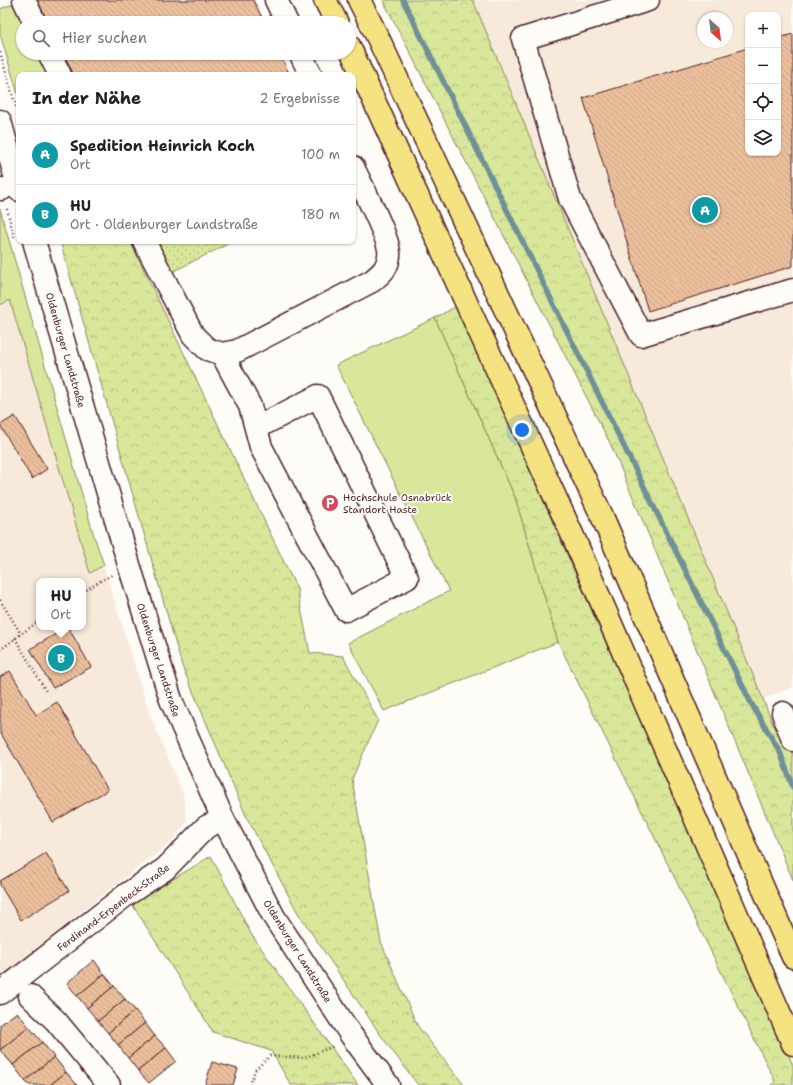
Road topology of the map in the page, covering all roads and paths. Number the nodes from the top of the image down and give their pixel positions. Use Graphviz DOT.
graph roads {
  1 [pos="24,0"];
  2 [pos="276,0"];
  3 [pos="325,0"];
  4 [pos="359,0"];
  5 [pos="648,0"];
  6 [pos="32,16"];
  7 [pos="283,16"];
  8 [pos="333,16"];
  9 [pos="0,52"];
  10 [pos="52,60"];
  11 [pos="303,60"];
  12 [pos="355,60"];
  13 [pos="58,72"];
  14 [pos="309,72"];
  15 [pos="8,117"];
  16 [pos="356,174"];
  17 [pos="10,187"];
  18 [pos="35,244"];
  19 [pos="146,244"];
  20 [pos="793,290"];
  21 [pos="222,354"];
  22 [pos="256,428"];
  23 [pos="130,568"];
  24 [pos="86,590"];
  25 [pos="0,600"];
  26 [pos="36,624"];
  27 [pos="21,634"];
  28 [pos="15,638"];
  29 [pos="0,650"];
  30 [pos="47,693"];
  31 [pos="783,713"];
  32 [pos="793,740"];
  33 [pos="223,819"];
  34 [pos="793,957"];
  35 [pos="0,993"];
  36 [pos="30,996"];
  37 [pos="793,1044"];
  38 [pos="336,1046"];
  39 [pos="109,1085"];
  40 [pos="250,1085"];
  41 [pos="388,1085"];
  1 -- 6 [label="street"];
  2 -- 7 [label="street"];
  3 -- 8 [label="highway"];
  4 -- 34 [label="highway"];
  5 -- 20 [label="street"];
  9 -- 15 [label="path"];
  10 -- 13 [label="street"];
  11 -- 14 [label="street"];
  12 -- 37 [label="highway"];
  15 -- 17 [label="street"];
  16 -- 21 [label="street"];
  18 -- 23 [label="street, Oldenburger Landstraße"];
  19 -- 21 [label="street"];
  21 -- 22 [label="street"];
  22 -- 22 [label="street"];
  23 -- 24 [label="path"];
  23 -- 33 [label="street, Oldenburger Landstraße"];
  25 -- 27 [label="path"];
  26 -- 27 [label="path"];
  27 -- 28 [label="path"];
  28 -- 29 [label="path"];
  28 -- 30 [label="path"];
  31 -- 32 [label="street"];
  33 -- 35 [label="street, Ferdinand-Erpenbeck-Straße"];
  33 -- 41 [label="street, Oldenburger Landstraße"];
  36 -- 39 [label="street"];
  38 -- 40 [label="path"];
}
